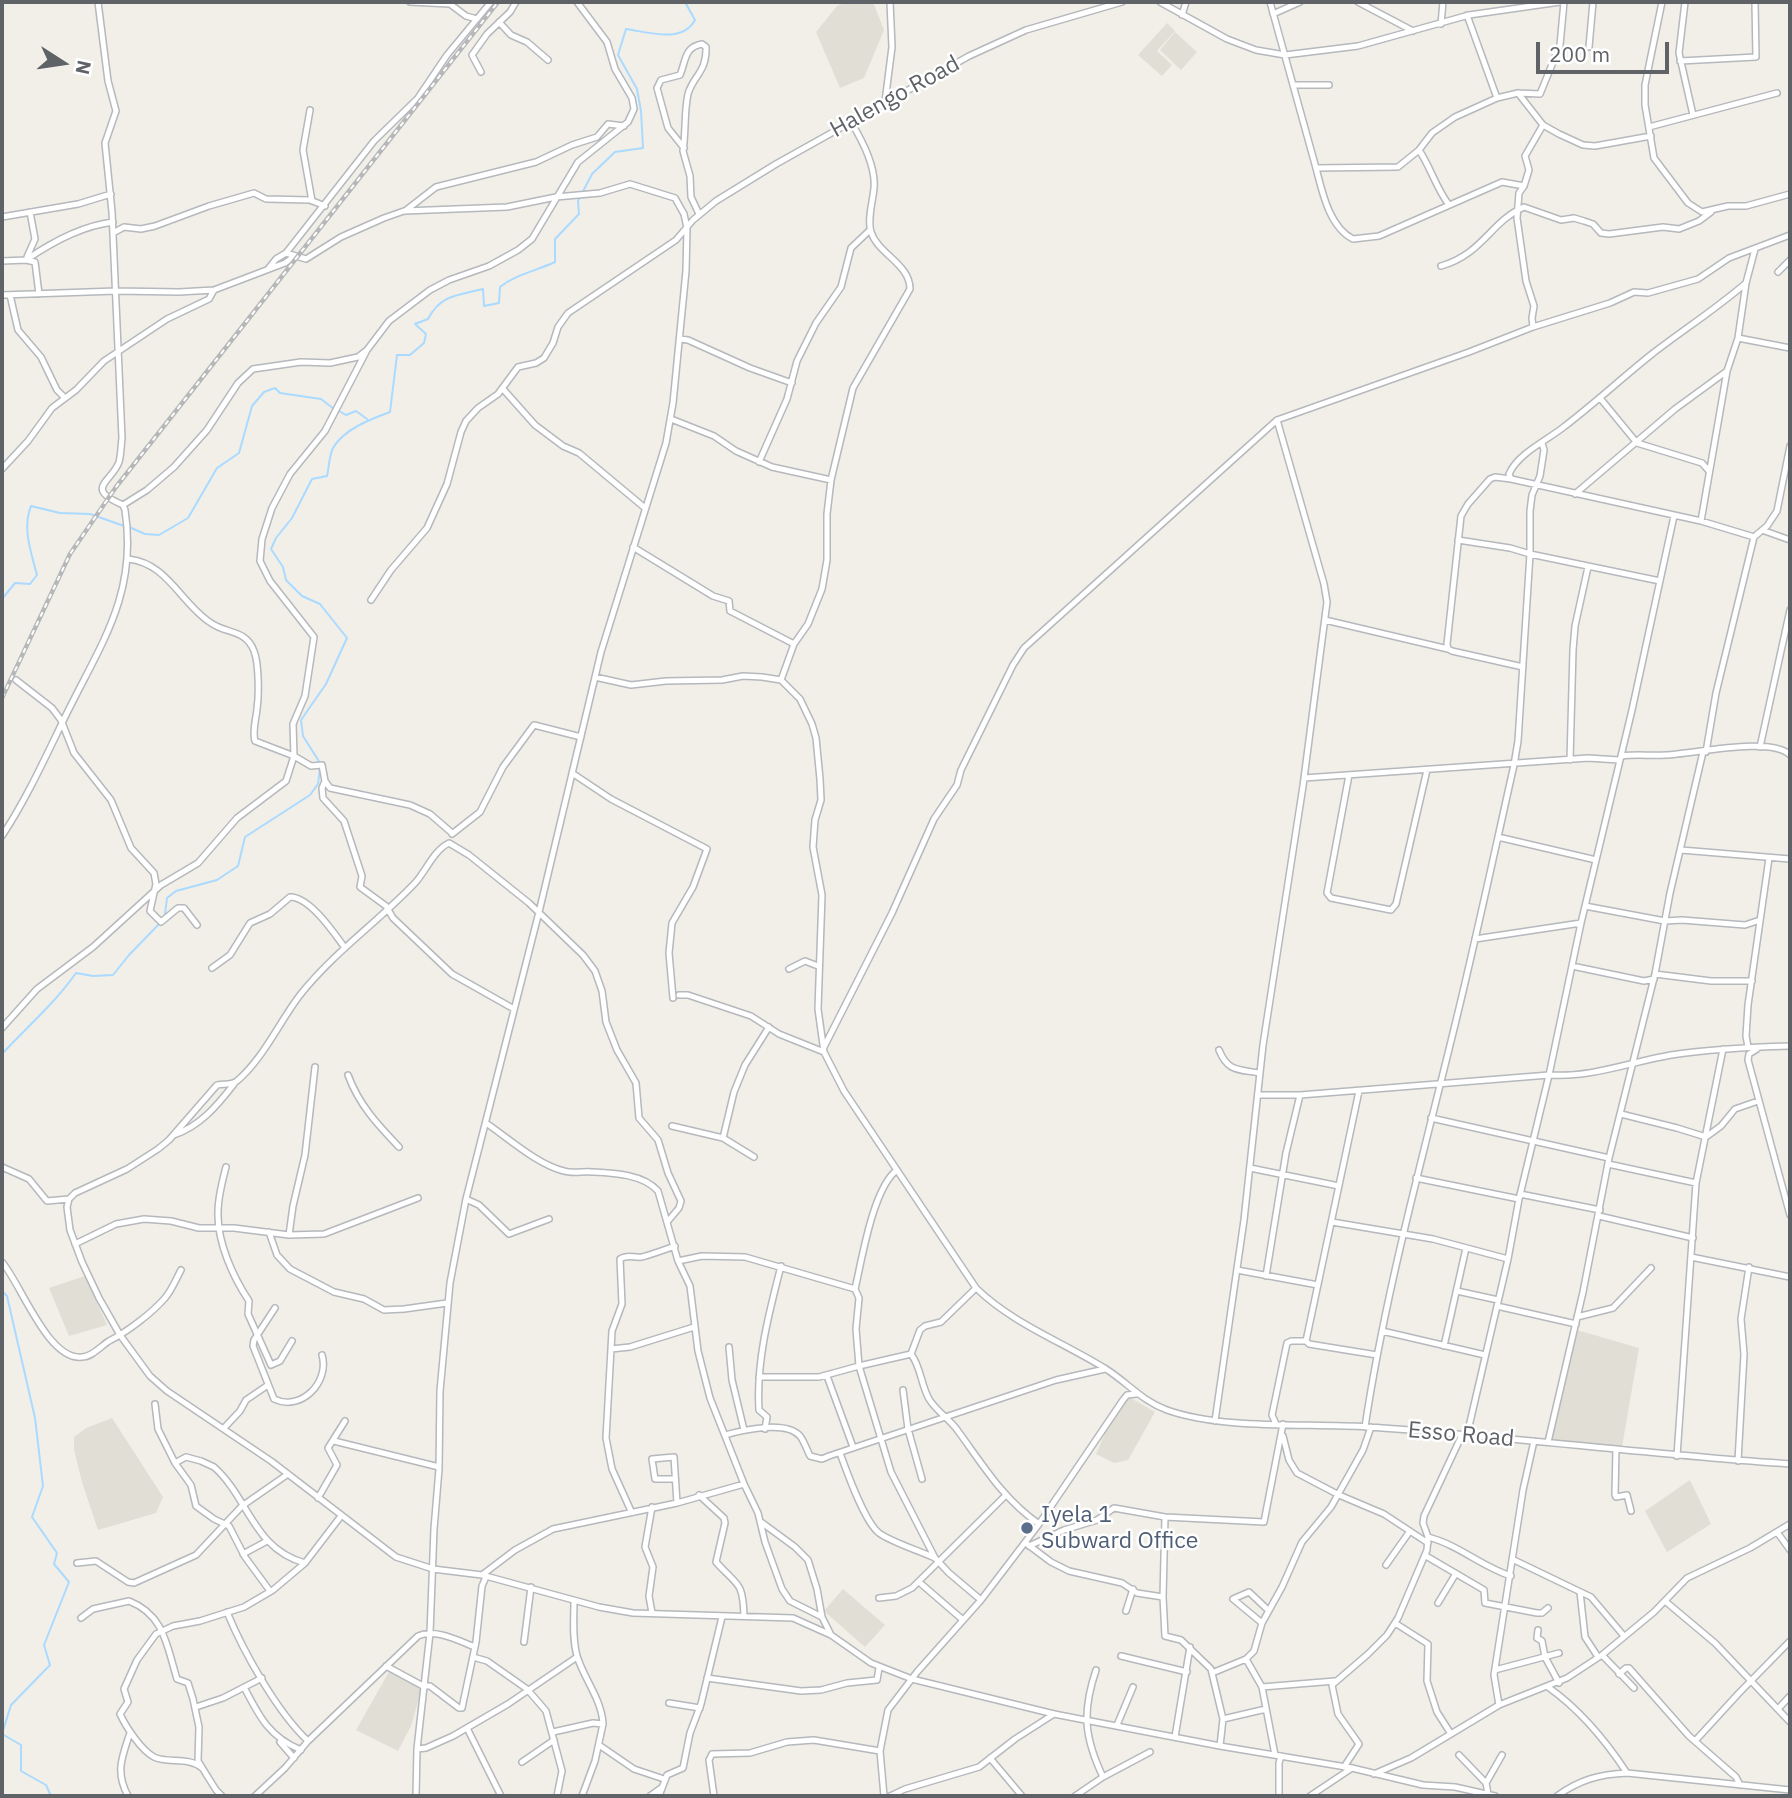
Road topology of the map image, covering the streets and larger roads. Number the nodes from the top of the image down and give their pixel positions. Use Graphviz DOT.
graph roads {
  1 [pos="98,2"];
  2 [pos="410,2"];
  3 [pos="428,2"];
  4 [pos="491,2"];
  5 [pos="516,2"];
  6 [pos="577,2"];
  7 [pos="890,2"];
  8 [pos="1122,2"];
  9 [pos="1160,2"];
  10 [pos="1185,2"];
  11 [pos="1270,2"];
  12 [pos="1300,2"];
  13 [pos="1358,2"];
  14 [pos="1443,2"];
  15 [pos="1562,2"];
  16 [pos="1593,2"];
  17 [pos="1662,2"];
  18 [pos="1685,2"];
  19 [pos="1755,2"];
  20 [pos="1273,14"];
  21 [pos="1182,15"];
  22 [pos="1467,15"];
  23 [pos="477,19"];
  24 [pos="499,23"];
  25 [pos="1441,23"];
  26 [pos="1413,31"];
  27 [pos="1589,47"];
  28 [pos="1285,55"];
  29 [pos="548,60"];
  30 [pos="1681,61"];
  31 [pos="481,72"];
  32 [pos="1294,85"];
  33 [pos="1329,85"];
  34 [pos="1518,93"];
  35 [pos="1776,93"];
  36 [pos="1497,97"];
  37 [pos="885,102"];
  38 [pos="310,110"];
  39 [pos="1693,115"];
  40 [pos="850,122"];
  41 [pos="1543,125"];
  42 [pos="624,126"];
  43 [pos="1648,127"];
  44 [pos="1651,136"];
  45 [pos="684,148"];
  46 [pos="1419,150"];
  47 [pos="1316,167"];
  48 [pos="1524,186"];
  49 [pos="111,194"];
  50 [pos="1790,194"];
  51 [pos="559,197"];
  52 [pos="312,201"];
  53 [pos="1449,205"];
  54 [pos="324,206"];
  55 [pos="1518,209"];
  56 [pos="404,211"];
  57 [pos="30,212"];
  58 [pos="1712,212"];
  59 [pos="699,214"];
  60 [pos="2,217"];
  61 [pos="113,222"];
  62 [pos="687,228"];
  63 [pos="870,230"];
  64 [pos="113,233"];
  65 [pos="1790,235"];
  66 [pos="1755,249"];
  67 [pos="286,253"];
  68 [pos="295,256"];
  69 [pos="26,260"];
  70 [pos="1790,260"];
  71 [pos="2,261"];
  72 [pos="1441,267"];
  73 [pos="268,269"];
  74 [pos="1778,272"];
  75 [pos="1746,283"];
  76 [pos="214,289"];
  77 [pos="116,291"];
  78 [pos="39,294"];
  79 [pos="2,295"];
  80 [pos="10,295"];
  81 [pos="1533,327"];
  82 [pos="1738,338"];
  83 [pos="680,339"];
  84 [pos="1790,348"];
  85 [pos="118,350"];
  86 [pos="367,351"];
  87 [pos="1727,371"];
  88 [pos="792,383"];
  89 [pos="503,389"];
  90 [pos="65,398"];
  91 [pos="1600,398"];
  92 [pos="671,419"];
  93 [pos="1277,419"];
  94 [pos="1542,443"];
  95 [pos="1637,443"];
  96 [pos="1790,446"];
  97 [pos="759,462"];
  98 [pos="2,469"];
  99 [pos="1709,471"];
  100 [pos="1511,479"];
  101 [pos="831,480"];
  102 [pos="1787,481"];
  103 [pos="1536,485"];
  104 [pos="1575,494"];
  105 [pos="123,505"];
  106 [pos="645,508"];
  107 [pos="1674,516"];
  108 [pos="1701,522"];
  109 [pos="1762,530"];
  110 [pos="1754,537"];
  111 [pos="1458,540"];
  112 [pos="1790,540"];
  113 [pos="632,547"];
  114 [pos="1530,554"];
  115 [pos="128,559"];
  116 [pos="1588,566"];
  117 [pos="1660,581"];
  118 [pos="371,600"];
  119 [pos="1790,610"];
  120 [pos="1325,620"];
  121 [pos="794,644"];
  122 [pos="1448,649"];
  123 [pos="1523,667"];
  124 [pos="595,677"];
  125 [pos="16,680"];
  126 [pos="781,680"];
  127 [pos="62,723"];
  128 [pos="581,737"];
  129 [pos="1760,747"];
  130 [pos="1789,751"];
  131 [pos="1704,752"];
  132 [pos="294,756"];
  133 [pos="1620,758"];
  134 [pos="1570,760"];
  135 [pos="1514,765"];
  136 [pos="1427,770"];
  137 [pos="572,773"];
  138 [pos="1349,775"];
  139 [pos="1304,778"];
  140 [pos="325,781"];
  141 [pos="452,833"];
  142 [pos="2,836"];
  143 [pos="1498,837"];
  144 [pos="449,843"];
  145 [pos="1681,850"];
  146 [pos="1769,858"];
  147 [pos="1790,859"];
  148 [pos="1596,860"];
  149 [pos="155,890"];
  150 [pos="1586,905"];
  151 [pos="388,910"];
  152 [pos="539,912"];
  153 [pos="1760,920"];
  154 [pos="1665,921"];
  155 [pos="1581,923"];
  156 [pos="197,925"];
  157 [pos="1475,939"];
  158 [pos="345,948"];
  159 [pos="818,966"];
  160 [pos="1572,966"];
  161 [pos="212,968"];
  162 [pos="789,969"];
  163 [pos="1654,976"];
  164 [pos="1752,981"];
  165 [pos="513,1009"];
  166 [pos="769,1027"];
  167 [pos="2,1028"];
  168 [pos="1790,1046"];
  169 [pos="1748,1047"];
  170 [pos="1759,1047"];
  171 [pos="1723,1049"];
  172 [pos="824,1050"];
  173 [pos="1219,1050"];
  174 [pos="1633,1063"];
  175 [pos="315,1067"];
  176 [pos="1259,1073"];
  177 [pos="348,1075"];
  178 [pos="1549,1075"];
  179 [pos="236,1081"];
  180 [pos="1440,1085"];
  181 [pos="1359,1091"];
  182 [pos="1259,1095"];
  183 [pos="1300,1095"];
  184 [pos="1758,1101"];
  185 [pos="1621,1114"];
  186 [pos="1431,1118"];
  187 [pos="486,1123"];
  188 [pos="672,1126"];
  189 [pos="172,1136"];
  190 [pos="1706,1137"];
  191 [pos="723,1138"];
  192 [pos="1533,1140"];
  193 [pos="399,1147"];
  194 [pos="754,1157"];
  195 [pos="1609,1161"];
  196 [pos="2,1167"];
  197 [pos="226,1167"];
  198 [pos="1250,1168"];
  199 [pos="897,1170"];
  200 [pos="1283,1175"];
  201 [pos="1416,1178"];
  202 [pos="1696,1183"];
  203 [pos="1339,1186"];
  204 [pos="1520,1196"];
  205 [pos="69,1199"];
  206 [pos="418,1199"];
  207 [pos="466,1199"];
  208 [pos="1600,1213"];
  209 [pos="1790,1215"];
  210 [pos="550,1219"];
  211 [pos="668,1221"];
  212 [pos="1332,1222"];
  213 [pos="220,1228"];
  214 [pos="269,1232"];
  215 [pos="1405,1234"];
  216 [pos="289,1235"];
  217 [pos="1693,1238"];
  218 [pos="75,1244"];
  219 [pos="675,1246"];
  220 [pos="1466,1248"];
  221 [pos="1691,1257"];
  222 [pos="1508,1259"];
  223 [pos="678,1261"];
  224 [pos="2,1262"];
  225 [pos="781,1266"];
  226 [pos="1749,1267"];
  227 [pos="1650,1268"];
  228 [pos="181,1270"];
  229 [pos="1237,1270"];
  230 [pos="1266,1276"];
  231 [pos="1790,1277"];
  232 [pos="1318,1285"];
  233 [pos="976,1288"];
  234 [pos="855,1289"];
  235 [pos="1457,1291"];
  236 [pos="447,1303"];
  237 [pos="1497,1303"];
  238 [pos="275,1308"];
  239 [pos="1577,1317"];
  240 [pos="1576,1324"];
  241 [pos="694,1327"];
  242 [pos="1382,1331"];
  243 [pos="120,1335"];
  244 [pos="258,1335"];
  245 [pos="292,1341"];
  246 [pos="1306,1341"];
  247 [pos="1444,1346"];
  248 [pos="729,1347"];
  249 [pos="611,1349"];
  250 [pos="911,1354"];
  251 [pos="322,1355"];
  252 [pos="1377,1355"];
  253 [pos="1485,1355"];
  254 [pos="859,1366"];
  255 [pos="1105,1369"];
  256 [pos="827,1376"];
  257 [pos="759,1377"];
  258 [pos="268,1385"];
  259 [pos="903,1391"];
  260 [pos="1136,1394"];
  261 [pos="155,1404"];
  262 [pos="946,1417"];
  263 [pos="345,1421"];
  264 [pos="1214,1421"];
  265 [pos="1276,1424"];
  266 [pos="1283,1427"];
  267 [pos="1368,1427"];
  268 [pos="224,1428"];
  269 [pos="765,1429"];
  270 [pos="908,1429"];
  271 [pos="744,1430"];
  272 [pos="724,1435"];
  273 [pos="1464,1435"];
  274 [pos="334,1441"];
  275 [pos="881,1441"];
  276 [pos="1534,1441"];
  277 [pos="1548,1442"];
  278 [pos="853,1447"];
  279 [pos="1616,1449"];
  280 [pos="840,1453"];
  281 [pos="1677,1456"];
  282 [pos="1738,1461"];
  283 [pos="175,1463"];
  284 [pos="1790,1464"];
  285 [pos="439,1467"];
  286 [pos="288,1474"];
  287 [pos="675,1479"];
  288 [pos="922,1479"];
  289 [pos="744,1484"];
  290 [pos="699,1495"];
  291 [pos="1006,1495"];
  292 [pos="1339,1495"];
  293 [pos="318,1498"];
  294 [pos="677,1503"];
  295 [pos="242,1506"];
  296 [pos="652,1507"];
  297 [pos="631,1511"];
  298 [pos="1631,1511"];
  299 [pos="341,1516"];
  300 [pos="1165,1517"];
  301 [pos="761,1522"];
  302 [pos="225,1523"];
  303 [pos="1039,1524"];
  304 [pos="1790,1524"];
  305 [pos="1410,1531"];
  306 [pos="1777,1531"];
  307 [pos="1428,1540"];
  308 [pos="267,1541"];
  309 [pos="1027,1544"];
  310 [pos="1790,1550"];
  311 [pos="243,1554"];
  312 [pos="1426,1556"];
  313 [pos="937,1560"];
  314 [pos="1514,1560"];
  315 [pos="77,1563"];
  316 [pos="305,1563"];
  317 [pos="1386,1565"];
  318 [pos="433,1569"];
  319 [pos="1455,1575"];
  320 [pos="484,1576"];
  321 [pos="1511,1576"];
  322 [pos="919,1582"];
  323 [pos="531,1587"];
  324 [pos="1133,1589"];
  325 [pos="270,1591"];
  326 [pos="1580,1592"];
  327 [pos="1163,1597"];
  328 [pos="879,1598"];
  329 [pos="981,1600"];
  330 [pos="574,1601"];
  331 [pos="1665,1601"];
  332 [pos="1438,1603"];
  333 [pos="1505,1608"];
  334 [pos="1548,1608"];
  335 [pos="1268,1610"];
  336 [pos="1126,1611"];
  337 [pos="227,1612"];
  338 [pos="652,1613"];
  339 [pos="744,1616"];
  340 [pos="722,1617"];
  341 [pos="822,1617"];
  342 [pos="80,1618"];
  343 [pos="963,1620"];
  344 [pos="1262,1623"];
  345 [pos="1395,1623"];
  346 [pos="162,1630"];
  347 [pos="1538,1630"];
  348 [pos="430,1633"];
  349 [pos="831,1636"];
  350 [pos="1624,1636"];
  351 [pos="1790,1641"];
  352 [pos="524,1642"];
  353 [pos="475,1647"];
  354 [pos="1190,1647"];
  355 [pos="1559,1653"];
  356 [pos="1122,1656"];
  357 [pos="1600,1656"];
  358 [pos="473,1657"];
  359 [pos="578,1657"];
  360 [pos="1545,1657"];
  361 [pos="1246,1659"];
  362 [pos="386,1666"];
  363 [pos="879,1668"];
  364 [pos="1096,1670"];
  365 [pos="1495,1670"];
  366 [pos="1187,1672"];
  367 [pos="1212,1672"];
  368 [pos="1619,1674"];
  369 [pos="262,1678"];
  370 [pos="707,1678"];
  371 [pos="912,1679"];
  372 [pos="1335,1681"];
  373 [pos="1751,1681"];
  374 [pos="1559,1683"];
  375 [pos="424,1686"];
  376 [pos="244,1687"];
  377 [pos="1133,1687"];
  378 [pos="1262,1687"];
  379 [pos="1548,1688"];
  380 [pos="1634,1688"];
  381 [pos="527,1689"];
  382 [pos="1790,1696"];
  383 [pos="669,1703"];
  384 [pos="1499,1705"];
  385 [pos="195,1707"];
  386 [pos="700,1709"];
  387 [pos="1266,1709"];
  388 [pos="1778,1709"];
  389 [pos="1054,1714"];
  390 [pos="1086,1718"];
  391 [pos="1223,1719"];
  392 [pos="1790,1722"];
  393 [pos="603,1723"];
  394 [pos="1116,1725"];
  395 [pos="467,1728"];
  396 [pos="553,1732"];
  397 [pos="131,1733"];
  398 [pos="1451,1734"];
  399 [pos="1175,1737"];
  400 [pos="279,1739"];
  401 [pos="554,1740"];
  402 [pos="308,1741"];
  403 [pos="1695,1741"];
  404 [pos="599,1745"];
  405 [pos="1220,1746"];
  406 [pos="417,1749"];
  407 [pos="301,1750"];
  408 [pos="880,1751"];
  409 [pos="1150,1752"];
  410 [pos="1459,1755"];
  411 [pos="1502,1755"];
  412 [pos="1278,1756"];
  413 [pos="295,1758"];
  414 [pos="990,1758"];
  415 [pos="522,1762"];
  416 [pos="1344,1767"];
  417 [pos="202,1768"];
  418 [pos="1352,1768"];
  419 [pos="1627,1773"];
  420 [pos="1374,1774"];
  421 [pos="1103,1777"];
  422 [pos="664,1779"];
  423 [pos="1486,1783"];
  424 [pos="1740,1785"];
  425 [pos="661,1788"];
  426 [pos="1790,1790"];
  427 [pos="1473,1794"];
  428 [pos="1488,1794"];
  429 [pos="128,1796"];
  430 [pos="222,1796"];
  431 [pos="255,1796"];
  432 [pos="416,1796"];
  433 [pos="501,1796"];
  434 [pos="557,1796"];
  435 [pos="582,1796"];
  436 [pos="650,1796"];
  437 [pos="659,1796"];
  438 [pos="714,1796"];
  439 [pos="884,1796"];
  440 [pos="890,1796"];
  441 [pos="1022,1796"];
  442 [pos="1075,1796"];
  443 [pos="1279,1796"];
  444 [pos="1310,1796"];
  445 [pos="1495,1796"];
  446 [pos="1558,1796"];
  1 -- 49 [label="street"];
  2 -- 3 [label="street"];
  3 -- 23 [label="street"];
  4 -- 23 [label="street"];
  5 -- 24 [label="street"];
  6 -- 42 [label="street"];
  7 -- 37 [label="street"];
  8 -- 37 [label="street, Halengo Road"];
  9 -- 21 [label="street"];
  10 -- 21 [label="street"];
  11 -- 20 [label="street"];
  12 -- 20 [label="street"];
  13 -- 26 [label="street"];
  14 -- 25 [label="street"];
  15 -- 22 [label="street"];
  15 -- 34 [label="street"];
  16 -- 27 [label="street"];
  17 -- 43 [label="street"];
  18 -- 30 [label="street"];
  19 -- 30 [label="street"];
  20 -- 28 [label="street"];
  21 -- 28 [label="street"];
  22 -- 25 [label="street"];
  22 -- 36 [label="street"];
  23 -- 54 [label="street"];
  24 -- 29 [label="street"];
  24 -- 31 [label="street"];
  25 -- 26 [label="street"];
  26 -- 28 [label="street"];
  28 -- 32 [label="street"];
  30 -- 39 [label="street"];
  32 -- 33 [label="street"];
  32 -- 47 [label="street"];
  34 -- 36 [label="street"];
  34 -- 41 [label="street"];
  35 -- 39 [label="street"];
  36 -- 46 [label="street"];
  37 -- 40 [label="street, Halengo Road"];
  38 -- 52 [label="street"];
  39 -- 43 [label="street"];
  40 -- 59 [label="street, Halengo Road"];
  40 -- 63 [label="street"];
  41 -- 44 [label="street"];
  41 -- 48 [label="street"];
  42 -- 51 [label="street"];
  42 -- 56 [label="street"];
  43 -- 44 [label="street"];
  44 -- 58 [label="street"];
  45 -- 45 [label="street"];
  45 -- 59 [label="street"];
  46 -- 47 [label="street"];
  46 -- 53 [label="street"];
  47 -- 53 [label="street"];
  48 -- 53 [label="street"];
  48 -- 55 [label="street"];
  49 -- 57 [label="street"];
  49 -- 61 [label="street"];
  50 -- 58 [label="street"];
  51 -- 56 [label="street"];
  51 -- 62 [label="street"];
  51 -- 86 [label="street"];
  52 -- 54 [label="street"];
  52 -- 64 [label="street"];
  54 -- 67 [label="street"];
  55 -- 58 [label="street"];
  55 -- 72 [label="street"];
  55 -- 81 [label="street"];
  56 -- 68 [label="street"];
  57 -- 60 [label="street"];
  57 -- 69 [label="street"];
  59 -- 62 [label="street, Halengo Road"];
  61 -- 64 [label="street"];
  61 -- 69 [label="street"];
  62 -- 83 [label="street"];
  62 -- 89 [label="street, Halengo Road"];
  63 -- 88 [label="street"];
  63 -- 101 [label="street"];
  64 -- 77 [label="street"];
  65 -- 66 [label="street"];
  66 -- 75 [label="street"];
  66 -- 81 [label="street"];
  67 -- 68 [label="street"];
  67 -- 73 [label="street"];
  68 -- 73 [label="street"];
  69 -- 71 [label="street"];
  69 -- 78 [label="street"];
  70 -- 74 [label="street"];
  73 -- 76 [label="street"];
  75 -- 82 [label="street"];
  75 -- 91 [label="street"];
  76 -- 77 [label="street"];
  76 -- 85 [label="street"];
  77 -- 78 [label="street"];
  77 -- 85 [label="street"];
  78 -- 80 [label="street"];
  79 -- 80 [label="street"];
  80 -- 90 [label="street"];
  81 -- 93 [label="street"];
  82 -- 84 [label="street"];
  82 -- 87 [label="street"];
  83 -- 88 [label="street"];
  83 -- 92 [label="street"];
  85 -- 90 [label="street"];
  85 -- 105 [label="street"];
  86 -- 105 [label="street"];
  86 -- 132 [label="street"];
  87 -- 95 [label="street"];
  87 -- 99 [label="street"];
  88 -- 97 [label="street"];
  89 -- 106 [label="street"];
  89 -- 118 [label="street, Halengo Road"];
  90 -- 98 [label="street"];
  91 -- 94 [label="street"];
  91 -- 95 [label="street"];
  92 -- 97 [label="street"];
  92 -- 106 [label="street"];
  93 -- 120 [label="street"];
  93 -- 172 [label="street"];
  94 -- 100 [label="street"];
  94 -- 103 [label="street"];
  95 -- 99 [label="street"];
  95 -- 104 [label="street"];
  96 -- 102 [label="street"];
  97 -- 101 [label="street"];
  99 -- 108 [label="street"];
  100 -- 103 [label="street"];
  100 -- 111 [label="street"];
  101 -- 121 [label="street"];
  102 -- 109 [label="street"];
  103 -- 104 [label="street"];
  103 -- 114 [label="street"];
  104 -- 107 [label="street"];
  105 -- 115 [label="street"];
  106 -- 113 [label="street"];
  107 -- 108 [label="street"];
  107 -- 117 [label="street"];
  108 -- 110 [label="street"];
  109 -- 110 [label="street"];
  109 -- 112 [label="street"];
  110 -- 131 [label="street"];
  111 -- 114 [label="street"];
  111 -- 122 [label="street"];
  113 -- 121 [label="street"];
  113 -- 124 [label="street"];
  114 -- 116 [label="street"];
  114 -- 123 [label="street"];
  115 -- 127 [label="street"];
  115 -- 132 [label="street"];
  116 -- 117 [label="street"];
  116 -- 134 [label="street"];
  117 -- 133 [label="street"];
  119 -- 129 [label="street"];
  120 -- 122 [label="street"];
  120 -- 139 [label="street"];
  121 -- 126 [label="street"];
  122 -- 123 [label="street"];
  123 -- 135 [label="street"];
  124 -- 126 [label="street"];
  124 -- 128 [label="street"];
  125 -- 127 [label="street"];
  126 -- 159 [label="street, Esso Road"];
  127 -- 142 [label="street"];
  127 -- 149 [label="street"];
  128 -- 137 [label="street"];
  128 -- 141 [label="street"];
  129 -- 130 [label="street"];
  129 -- 131 [label="street"];
  131 -- 133 [label="street"];
  131 -- 145 [label="street"];
  132 -- 140 [label="street"];
  132 -- 149 [label="street"];
  133 -- 134 [label="street"];
  133 -- 148 [label="street"];
  134 -- 135 [label="street"];
  135 -- 136 [label="street"];
  135 -- 143 [label="street"];
  136 -- 138 [label="street"];
  136 -- 138 [label="street"];
  137 -- 152 [label="street"];
  137 -- 166 [label="street"];
  138 -- 139 [label="street"];
  139 -- 176 [label="street"];
  140 -- 141 [label="street"];
  140 -- 151 [label="street"];
  141 -- 144 [label="street"];
  143 -- 148 [label="street"];
  143 -- 157 [label="street"];
  144 -- 151 [label="street"];
  144 -- 152 [label="street"];
  145 -- 146 [label="street"];
  145 -- 154 [label="street"];
  146 -- 147 [label="street"];
  146 -- 153 [label="street"];
  148 -- 150 [label="street"];
  149 -- 156 [label="street"];
  149 -- 167 [label="street"];
  150 -- 154 [label="street"];
  150 -- 155 [label="street"];
  151 -- 158 [label="street"];
  151 -- 165 [label="street"];
  152 -- 165 [label="street"];
  152 -- 211 [label="street"];
  153 -- 154 [label="street"];
  153 -- 164 [label="street"];
  154 -- 163 [label="street"];
  155 -- 157 [label="street"];
  155 -- 160 [label="street"];
  157 -- 180 [label="street"];
  158 -- 161 [label="street"];
  158 -- 179 [label="street"];
  159 -- 162 [label="street"];
  159 -- 172 [label="street, Esso Road"];
  160 -- 163 [label="street"];
  160 -- 178 [label="street"];
  163 -- 164 [label="street"];
  163 -- 174 [label="street"];
  164 -- 169 [label="street"];
  165 -- 187 [label="street"];
  166 -- 172 [label="street"];
  166 -- 191 [label="street"];
  168 -- 170 [label="street"];
  169 -- 170 [label="street"];
  169 -- 171 [label="street"];
  170 -- 184 [label="street"];
  171 -- 174 [label="street"];
  171 -- 190 [label="street"];
  172 -- 199 [label="street, Esso Road"];
  173 -- 176 [label="street"];
  174 -- 178 [label="street"];
  174 -- 185 [label="street"];
  175 -- 216 [label="street"];
  176 -- 182 [label="street"];
  177 -- 193 [label="street"];
  178 -- 180 [label="street"];
  178 -- 192 [label="street"];
  179 -- 189 [label="street"];
  179 -- 189 [label="street"];
  180 -- 181 [label="street"];
  180 -- 186 [label="street"];
  181 -- 183 [label="street"];
  181 -- 203 [label="street"];
  182 -- 183 [label="street"];
  182 -- 198 [label="street"];
  183 -- 200 [label="street"];
  184 -- 190 [label="street"];
  184 -- 209 [label="street"];
  185 -- 190 [label="street"];
  185 -- 195 [label="street"];
  186 -- 192 [label="street"];
  186 -- 201 [label="street"];
  187 -- 207 [label="street"];
  187 -- 211 [label="street"];
  188 -- 191 [label="street"];
  189 -- 205 [label="street"];
  190 -- 202 [label="street"];
  191 -- 194 [label="street"];
  192 -- 195 [label="street"];
  192 -- 204 [label="street"];
  195 -- 202 [label="street"];
  195 -- 208 [label="street"];
  196 -- 205 [label="street"];
  197 -- 213 [label="street"];
  198 -- 200 [label="street"];
  198 -- 229 [label="street"];
  199 -- 233 [label="street, Esso Road"];
  199 -- 234 [label="street"];
  200 -- 203 [label="street"];
  200 -- 230 [label="street"];
  201 -- 204 [label="street"];
  201 -- 215 [label="street"];
  202 -- 217 [label="street"];
  203 -- 212 [label="street"];
  204 -- 208 [label="street"];
  204 -- 222 [label="street"];
  205 -- 218 [label="street"];
  206 -- 216 [label="street"];
  207 -- 210 [label="street"];
  207 -- 236 [label="street"];
  208 -- 217 [label="street"];
  208 -- 239 [label="street"];
  211 -- 219 [label="street"];
  212 -- 215 [label="street"];
  212 -- 232 [label="street"];
  213 -- 214 [label="street"];
  213 -- 218 [label="street"];
  213 -- 244 [label="street"];
  214 -- 216 [label="street"];
  214 -- 236 [label="street"];
  215 -- 220 [label="street"];
  215 -- 242 [label="street"];
  217 -- 221 [label="street"];
  218 -- 243 [label="street"];
  219 -- 223 [label="street"];
  219 -- 249 [label="street"];
  220 -- 222 [label="street"];
  220 -- 235 [label="street"];
  221 -- 226 [label="street"];
  221 -- 281 [label="street"];
  222 -- 237 [label="street"];
  223 -- 225 [label="street"];
  223 -- 241 [label="street"];
  224 -- 243 [label="street"];
  225 -- 234 [label="street"];
  225 -- 257 [label="street"];
  226 -- 231 [label="street"];
  226 -- 282 [label="street"];
  227 -- 239 [label="street"];
  228 -- 243 [label="street"];
  229 -- 230 [label="street"];
  229 -- 264 [label="street"];
  230 -- 232 [label="street"];
  232 -- 246 [label="street"];
  233 -- 250 [label="street"];
  233 -- 255 [label="street, Esso Road"];
  234 -- 254 [label="street"];
  235 -- 237 [label="street"];
  235 -- 247 [label="street"];
  236 -- 285 [label="street"];
  237 -- 240 [label="street"];
  237 -- 253 [label="street"];
  238 -- 244 [label="street"];
  239 -- 240 [label="street"];
  240 -- 277 [label="street"];
  241 -- 249 [label="street"];
  241 -- 272 [label="street"];
  242 -- 247 [label="street"];
  242 -- 252 [label="street"];
  243 -- 268 [label="street"];
  244 -- 245 [label="street"];
  244 -- 258 [label="street"];
  246 -- 252 [label="street"];
  246 -- 265 [label="street"];
  247 -- 253 [label="street"];
  248 -- 271 [label="street"];
  249 -- 297 [label="street"];
  250 -- 254 [label="street"];
  250 -- 262 [label="street"];
  251 -- 258 [label="street"];
  252 -- 267 [label="street"];
  253 -- 273 [label="street"];
  254 -- 256 [label="street"];
  254 -- 275 [label="street"];
  255 -- 260 [label="street, Esso Road"];
  255 -- 262 [label="street"];
  256 -- 257 [label="street"];
  256 -- 278 [label="street"];
  257 -- 269 [label="street"];
  258 -- 268 [label="street"];
  259 -- 270 [label="street"];
  260 -- 264 [label="street, Esso Road"];
  260 -- 303 [label="street"];
  261 -- 283 [label="street"];
  262 -- 270 [label="street"];
  262 -- 291 [label="street"];
  263 -- 274 [label="street"];
  264 -- 265 [label="street, Esso Road"];
  265 -- 266 [label="street, Esso Road"];
  266 -- 267 [label="street, Esso Road"];
  266 -- 292 [label="street"];
  266 -- 300 [label="street"];
  267 -- 273 [label="street, Esso Road"];
  267 -- 292 [label="street"];
  268 -- 286 [label="street"];
  269 -- 271 [label="street"];
  269 -- 280 [label="street"];
  270 -- 275 [label="street"];
  270 -- 288 [label="street"];
  271 -- 272 [label="street"];
  272 -- 289 [label="street"];
  273 -- 276 [label="street, Esso Road"];
  273 -- 307 [label="street"];
  274 -- 285 [label="street"];
  274 -- 293 [label="street"];
  275 -- 278 [label="street"];
  275 -- 313 [label="street"];
  276 -- 277 [label="street, Esso Road"];
  276 -- 314 [label="street"];
  277 -- 279 [label="street, Esso Road"];
  278 -- 280 [label="street"];
  279 -- 281 [label="street, Esso Road"];
  279 -- 298 [label="street"];
  280 -- 313 [label="street"];
  281 -- 282 [label="street, Esso Road"];
  282 -- 284 [label="street, Esso Road"];
  283 -- 295 [label="street"];
  283 -- 302 [label="street"];
  285 -- 318 [label="street"];
  286 -- 293 [label="street"];
  286 -- 295 [label="street"];
  287 -- 287 [label="street"];
  287 -- 294 [label="street"];
  289 -- 290 [label="street"];
  289 -- 301 [label="street"];
  290 -- 294 [label="street"];
  290 -- 339 [label="street"];
  291 -- 303 [label="street"];
  291 -- 313 [label="street"];
  292 -- 305 [label="street"];
  292 -- 335 [label="street"];
  293 -- 299 [label="street"];
  294 -- 296 [label="street"];
  295 -- 302 [label="street"];
  295 -- 308 [label="street"];
  296 -- 297 [label="street"];
  296 -- 338 [label="street"];
  297 -- 320 [label="street"];
  299 -- 316 [label="street"];
  299 -- 318 [label="street"];
  300 -- 309 [label="street"];
  300 -- 327 [label="street"];
  301 -- 341 [label="street"];
  301 -- 341 [label="street"];
  302 -- 311 [label="street"];
  302 -- 315 [label="street"];
  303 -- 309 [label="street"];
  304 -- 306 [label="street"];
  305 -- 307 [label="street"];
  305 -- 317 [label="street"];
  306 -- 310 [label="street"];
  306 -- 331 [label="street"];
  307 -- 312 [label="street"];
  307 -- 321 [label="street"];
  308 -- 311 [label="street"];
  308 -- 316 [label="street"];
  309 -- 324 [label="street"];
  309 -- 329 [label="street"];
  311 -- 325 [label="street"];
  312 -- 319 [label="street"];
  312 -- 345 [label="street"];
  313 -- 322 [label="street"];
  313 -- 329 [label="street"];
  314 -- 321 [label="street"];
  314 -- 326 [label="street"];
  316 -- 325 [label="street"];
  318 -- 320 [label="street"];
  318 -- 348 [label="street"];
  319 -- 332 [label="street"];
  319 -- 333 [label="street"];
  320 -- 323 [label="street"];
  320 -- 353 [label="street"];
  321 -- 333 [label="street"];
  322 -- 328 [label="street"];
  322 -- 343 [label="street"];
  323 -- 330 [label="street"];
  323 -- 352 [label="street"];
  324 -- 327 [label="street"];
  324 -- 336 [label="street"];
  325 -- 337 [label="street"];
  326 -- 350 [label="street"];
  326 -- 357 [label="street"];
  327 -- 354 [label="street"];
  329 -- 343 [label="street"];
  330 -- 338 [label="street"];
  330 -- 359 [label="street"];
  331 -- 350 [label="street"];
  331 -- 373 [label="street"];
  333 -- 334 [label="street"];
  333 -- 365 [label="street"];
  335 -- 344 [label="street"];
  335 -- 344 [label="street"];
  337 -- 346 [label="street"];
  337 -- 369 [label="street"];
  338 -- 340 [label="street"];
  339 -- 340 [label="street"];
  339 -- 349 [label="street"];
  340 -- 370 [label="street"];
  341 -- 349 [label="street"];
  342 -- 346 [label="street"];
  343 -- 371 [label="street"];
  344 -- 361 [label="street"];
  345 -- 372 [label="street"];
  345 -- 398 [label="street"];
  346 -- 385 [label="street"];
  346 -- 397 [label="street"];
  347 -- 360 [label="street"];
  348 -- 353 [label="street"];
  348 -- 362 [label="street"];
  348 -- 375 [label="street"];
  349 -- 363 [label="street"];
  350 -- 357 [label="street"];
  351 -- 373 [label="street"];
  353 -- 358 [label="street"];
  354 -- 366 [label="street"];
  354 -- 367 [label="street"];
  355 -- 360 [label="street"];
  356 -- 366 [label="street"];
  357 -- 368 [label="street"];
  357 -- 374 [label="street"];
  358 -- 375 [label="street"];
  358 -- 381 [label="street"];
  359 -- 381 [label="street"];
  359 -- 393 [label="street"];
  360 -- 365 [label="street"];
  360 -- 374 [label="street"];
  361 -- 367 [label="street"];
  361 -- 378 [label="street"];
  362 -- 375 [label="street"];
  362 -- 402 [label="street"];
  363 -- 370 [label="street"];
  363 -- 371 [label="street"];
  364 -- 390 [label="street"];
  365 -- 384 [label="street"];
  366 -- 399 [label="street"];
  367 -- 391 [label="street"];
  368 -- 380 [label="street"];
  368 -- 403 [label="street"];
  369 -- 376 [label="street"];
  369 -- 402 [label="street"];
  370 -- 386 [label="street"];
  371 -- 389 [label="street"];
  371 -- 408 [label="street"];
  372 -- 378 [label="street"];
  372 -- 416 [label="street"];
  373 -- 388 [label="street"];
  373 -- 403 [label="street"];
  374 -- 379 [label="street"];
  375 -- 406 [label="street"];
  376 -- 385 [label="street"];
  376 -- 400 [label="street"];
  377 -- 394 [label="street"];
  378 -- 387 [label="street"];
  379 -- 384 [label="street"];
  379 -- 419 [label="street"];
  381 -- 395 [label="street"];
  381 -- 396 [label="street"];
  382 -- 388 [label="street"];
  383 -- 386 [label="street"];
  384 -- 398 [label="street"];
  385 -- 417 [label="street"];
  386 -- 422 [label="street"];
  387 -- 391 [label="street"];
  387 -- 412 [label="street"];
  388 -- 392 [label="street"];
  389 -- 390 [label="street"];
  389 -- 414 [label="street"];
  390 -- 394 [label="street"];
  390 -- 421 [label="street"];
  391 -- 405 [label="street"];
  393 -- 396 [label="street"];
  393 -- 404 [label="street"];
  394 -- 399 [label="street"];
  395 -- 406 [label="street"];
  395 -- 433 [label="street"];
  396 -- 401 [label="street"];
  397 -- 417 [label="street"];
  397 -- 429 [label="street"];
  398 -- 420 [label="street"];
  399 -- 405 [label="street"];
  400 -- 407 [label="street"];
  400 -- 413 [label="street"];
  401 -- 415 [label="street"];
  401 -- 434 [label="street"];
  402 -- 407 [label="street"];
  403 -- 424 [label="street"];
  404 -- 422 [label="street"];
  404 -- 435 [label="street"];
  405 -- 412 [label="street"];
  406 -- 432 [label="street"];
  407 -- 413 [label="street"];
  408 -- 438 [label="street"];
  408 -- 439 [label="street"];
  409 -- 421 [label="street"];
  410 -- 423 [label="street"];
  411 -- 423 [label="street"];
  412 -- 416 [label="street"];
  412 -- 443 [label="street"];
  413 -- 431 [label="street"];
  414 -- 440 [label="street"];
  414 -- 441 [label="street"];
  416 -- 418 [label="street"];
  417 -- 430 [label="street"];
  418 -- 420 [label="street"];
  418 -- 444 [label="street"];
  419 -- 424 [label="street"];
  419 -- 446 [label="street"];
  420 -- 427 [label="street"];
  421 -- 442 [label="street"];
  422 -- 425 [label="street"];
  423 -- 428 [label="street"];
  424 -- 426 [label="street"];
  425 -- 436 [label="street"];
  425 -- 437 [label="street"];
  427 -- 428 [label="street"];
  428 -- 445 [label="street"];
}
